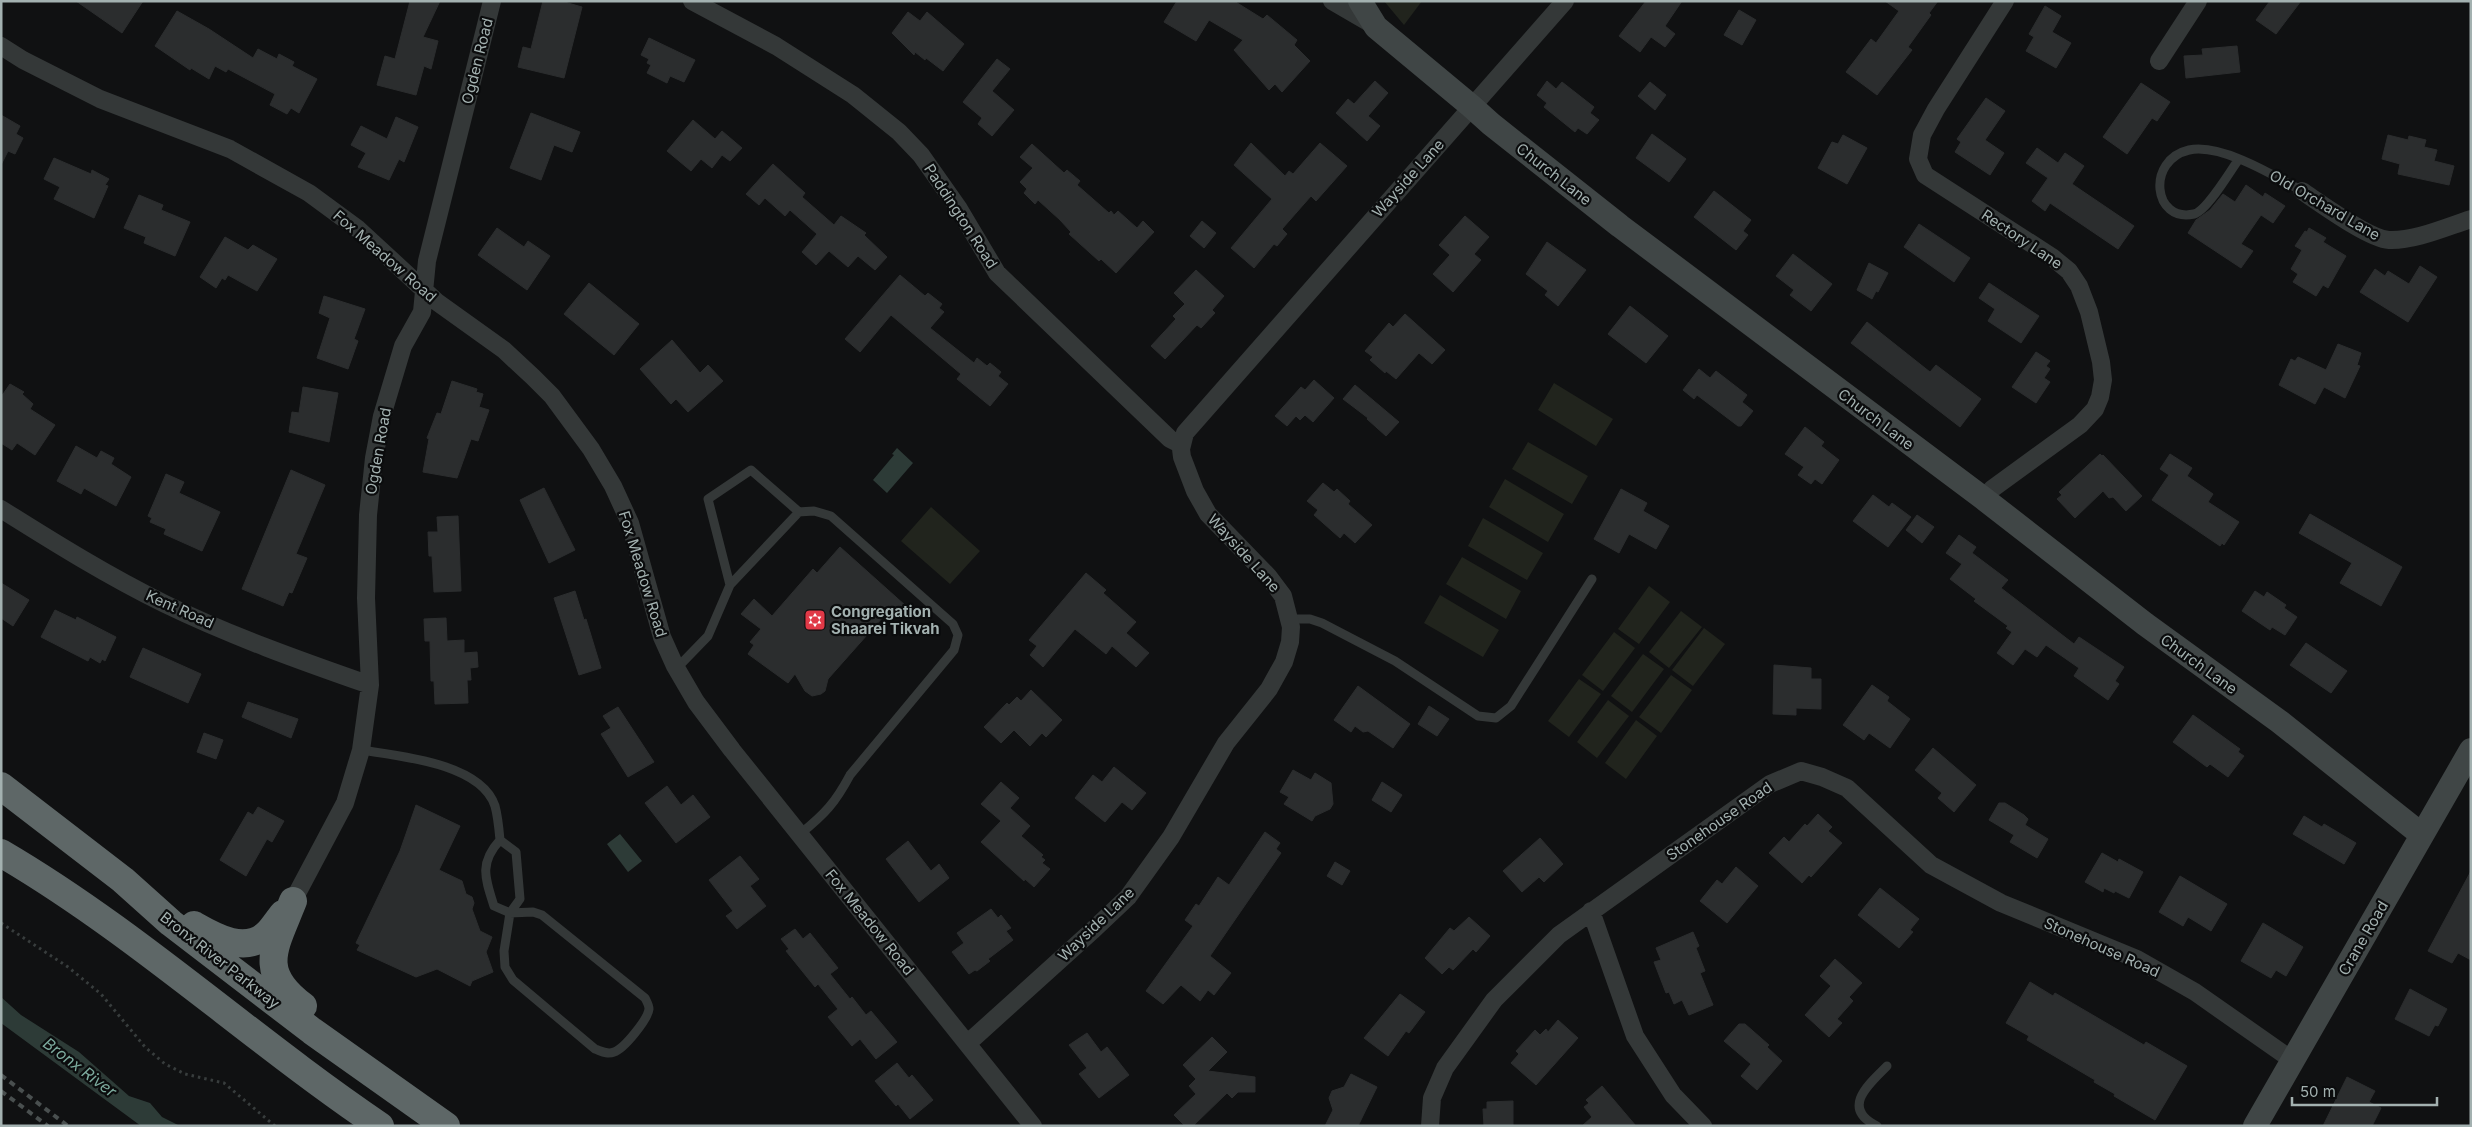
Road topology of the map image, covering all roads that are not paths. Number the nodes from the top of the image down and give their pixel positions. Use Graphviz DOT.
graph roads {
  1 [pos="492,1"];
  2 [pos="692,1"];
  3 [pos="1332,1"];
  4 [pos="1360,1"];
  5 [pos="1565,1"];
  6 [pos="2005,1"];
  7 [pos="2198,1"];
  8 [pos="1376,26"];
  9 [pos="1,46"];
  10 [pos="2159,60"];
  11 [pos="1472,106"];
  12 [pos="2239,159"];
  13 [pos="2302,191"];
  14 [pos="2471,219"];
  15 [pos="424,291"];
  16 [pos="1182,445"];
  17 [pos="1983,498"];
  18 [pos="1,509"];
  19 [pos="798,512"];
  20 [pos="1592,579"];
  21 [pos="730,586"];
  22 [pos="1290,620"];
  23 [pos="676,669"];
  24 [pos="370,685"];
  25 [pos="361,750"];
  26 [pos="2471,750"];
  27 [pos="1,786"];
  28 [pos="800,834"];
  29 [pos="2422,835"];
  30 [pos="500,840"];
  31 [pos="1,853"];
  32 [pos="123,880"];
  33 [pos="293,901"];
  34 [pos="1591,912"];
  35 [pos="510,913"];
  36 [pos="968,1043"];
  37 [pos="2292,1060"];
  38 [pos="1887,1066"];
  39 [pos="436,1120"];
  40 [pos="380,1126"];
  41 [pos="1033,1126"];
  42 [pos="1430,1126"];
  43 [pos="1703,1126"];
  44 [pos="1877,1126"];
  45 [pos="2255,1126"];
  1 -- 15 [label="street, Ogden Road"];
  2 -- 16 [label="street, Paddington Road"];
  3 -- 8 [label="street, Church Lane"];
  4 -- 8 [label="street"];
  5 -- 11 [label="street, Wayside Lane"];
  6 -- 17 [label="street, Rectory Lane"];
  7 -- 10 [label="street"];
  8 -- 11 [label="street, Church Lane"];
  9 -- 15 [label="street, Fox Meadow Road"];
  11 -- 16 [label="street, Wayside Lane"];
  11 -- 17 [label="street, Church Lane"];
  12 -- 12 [label="lane, Old Orchard Lane"];
  12 -- 13 [label="lane, Old Orchard Lane"];
  13 -- 14 [label="street, Old Orchard Lane"];
  15 -- 23 [label="street, Fox Meadow Road"];
  15 -- 24 [label="street, Ogden Road"];
  16 -- 22 [label="street, Wayside Lane"];
  17 -- 29 [label="street, Church Lane"];
  18 -- 24 [label="street, Kent Road"];
  19 -- 21 [label="lane"];
  19 -- 21 [label="lane"];
  19 -- 28 [label="lane"];
  20 -- 22 [label="lane"];
  21 -- 23 [label="lane"];
  22 -- 36 [label="street, Wayside Lane"];
  23 -- 28 [label="street, Fox Meadow Road"];
  24 -- 25 [label="street, Ogden Road"];
  25 -- 30 [label="lane"];
  25 -- 33 [label="street, Ogden Road"];
  26 -- 29 [label="street, Crane Road"];
  27 -- 32 [label="highway, Bronx River Parkway"];
  28 -- 36 [label="street, Fox Meadow Road"];
  29 -- 37 [label="street, Crane Road"];
  30 -- 35 [label="lane"];
  30 -- 35 [label="lane"];
  31 -- 40 [label="highway"];
  32 -- 33 [label="highway"];
  32 -- 39 [label="highway, Bronx River Parkway"];
  33 -- 39 [label="highway"];
  34 -- 37 [label="street, Stonehouse Road"];
  34 -- 42 [label="street, Stonehouse Road"];
  34 -- 43 [label="street"];
  35 -- 35 [label="lane"];
  36 -- 41 [label="street, Fox Meadow Road"];
  37 -- 45 [label="street, Crane Road"];
  38 -- 44 [label="lane"];
}
